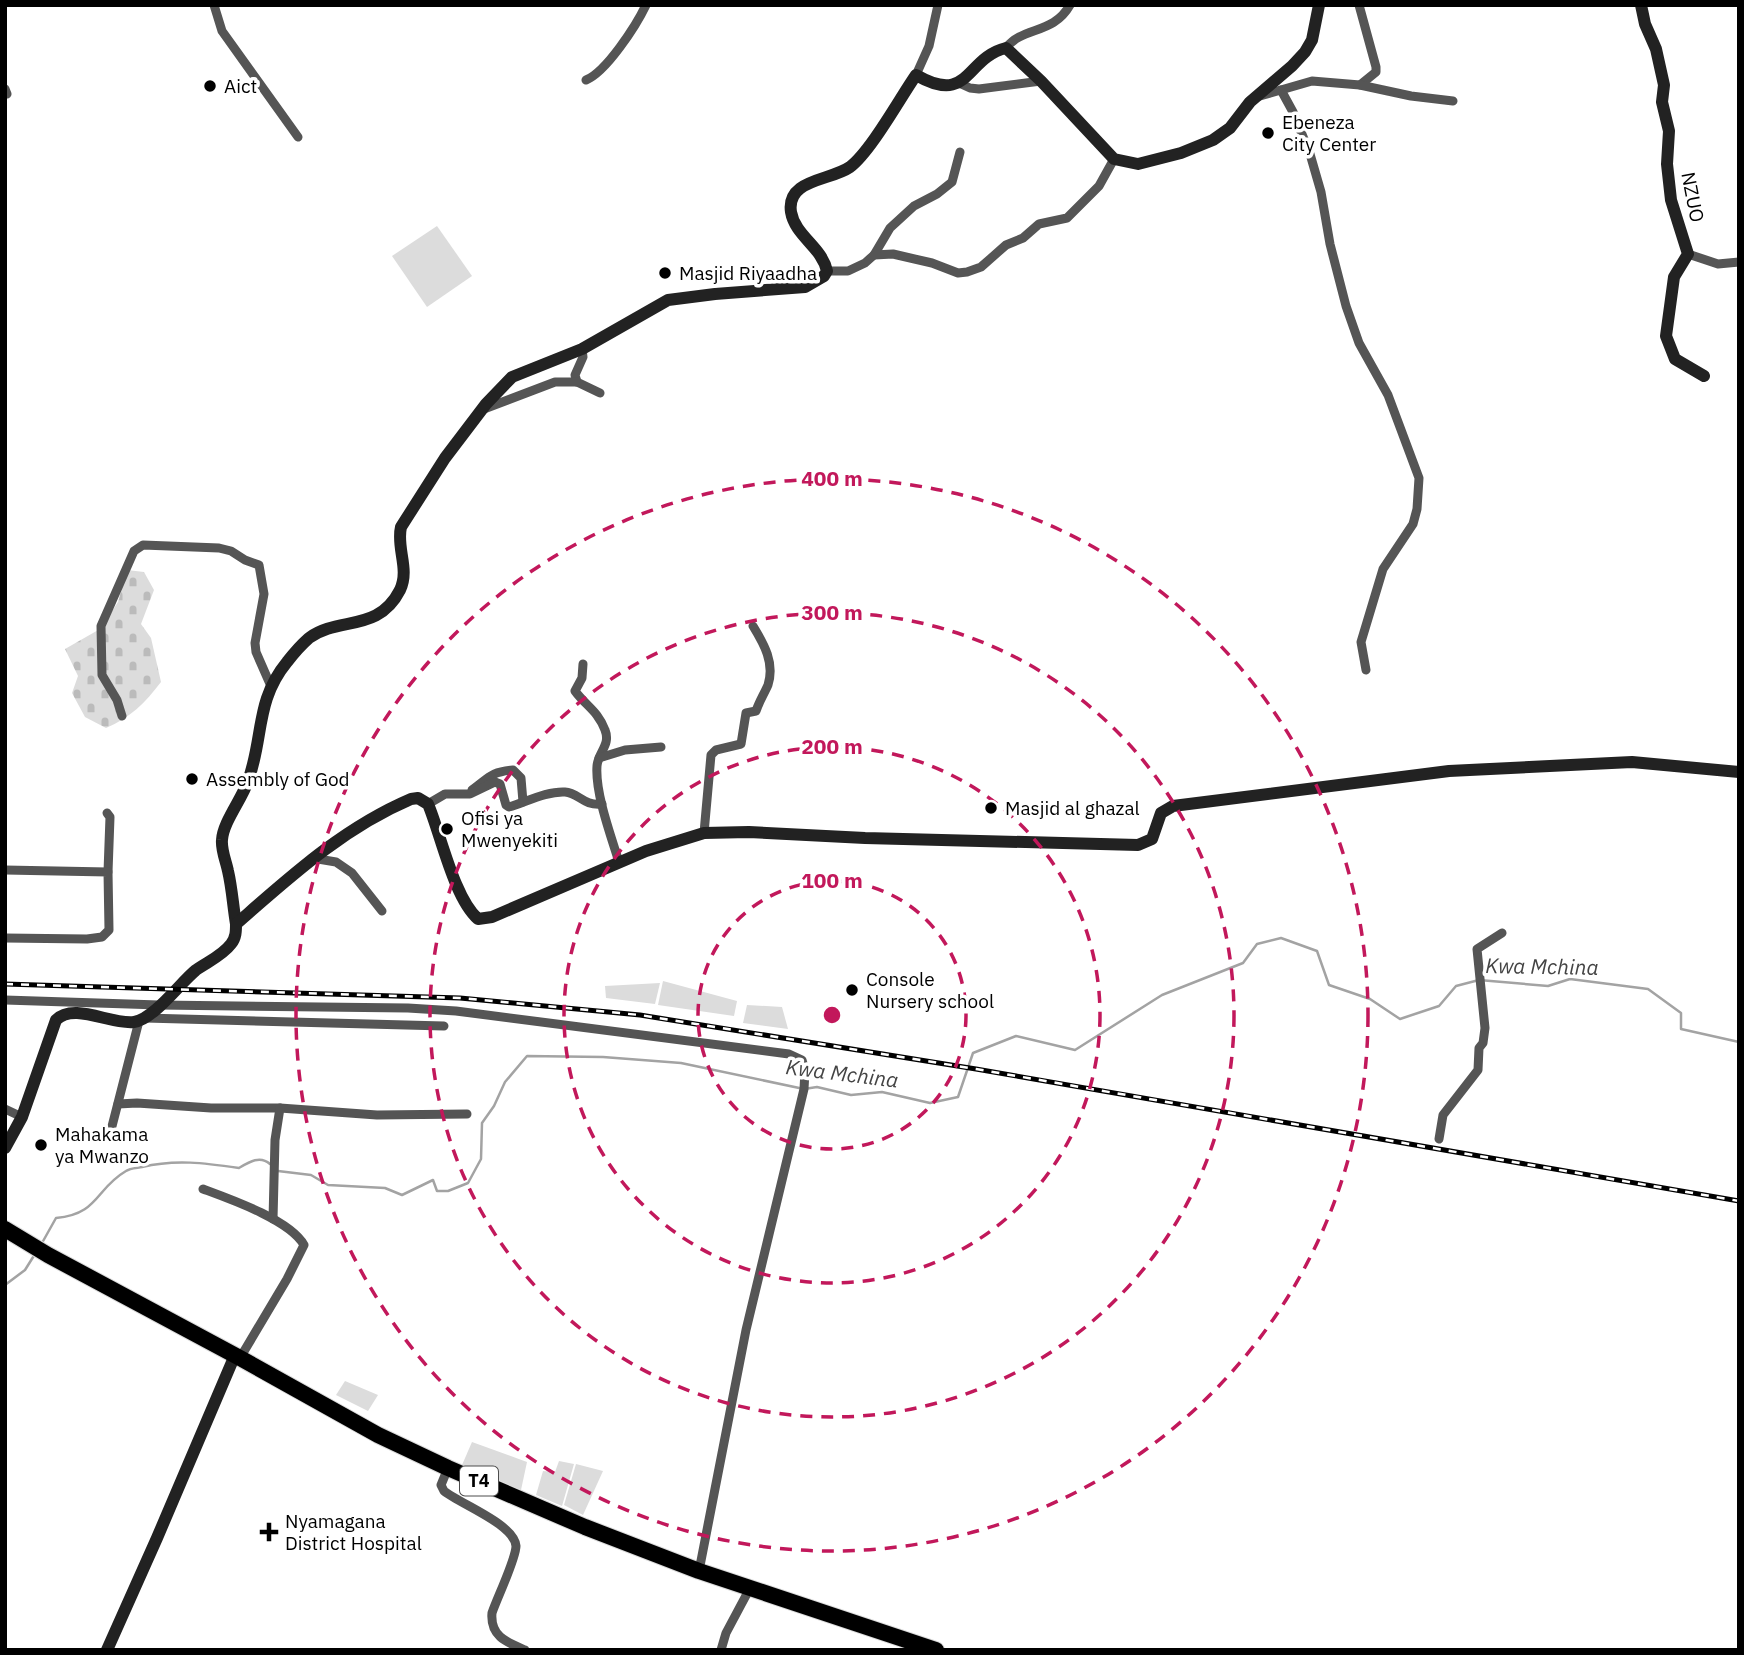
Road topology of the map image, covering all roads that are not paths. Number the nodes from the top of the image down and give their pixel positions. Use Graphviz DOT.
graph roads {
  1 [pos="214,5"];
  2 [pos="646,5"];
  3 [pos="938,5"];
  4 [pos="1070,5"];
  5 [pos="1319,5"];
  6 [pos="1359,5"];
  7 [pos="1641,5"];
  8 [pos="1006,48"];
  9 [pos="916,75"];
  10 [pos="586,80"];
  11 [pos="1041,81"];
  12 [pos="958,83"];
  13 [pos="1360,85"];
  14 [pos="1281,90"];
  15 [pos="1259,96"];
  16 [pos="1452,101"];
  17 [pos="298,137"];
  18 [pos="960,152"];
  19 [pos="1114,159"];
  20 [pos="1688,254"];
  21 [pos="874,255"];
  22 [pos="1739,262"];
  23 [pos="827,271"];
  24 [pos="582,349"];
  25 [pos="1704,376"];
  26 [pos="577,382"];
  27 [pos="600,393"];
  28 [pos="483,410"];
  29 [pos="753,626"];
  30 [pos="583,664"];
  31 [pos="1366,670"];
  32 [pos="270,684"];
  33 [pos="122,716"];
  34 [pos="661,747"];
  35 [pos="599,758"];
  36 [pos="1739,772"];
  37 [pos="465,794"];
  38 [pos="523,802"];
  39 [pos="428,804"];
  40 [pos="602,804"];
  41 [pos="107,813"];
  42 [pos="704,833"];
  43 [pos="312,858"];
  44 [pos="619,862"];
  45 [pos="5,870"];
  46 [pos="108,872"];
  47 [pos="382,911"];
  48 [pos="236,924"];
  49 [pos="1502,933"];
  50 [pos="5,939"];
  51 [pos="5,1000"];
  52 [pos="159,1005"];
  53 [pos="141,1020"];
  54 [pos="444,1026"];
  55 [pos="118,1104"];
  56 [pos="280,1108"];
  57 [pos="5,1109"];
  58 [pos="467,1114"];
  59 [pos="22,1117"];
  60 [pos="109,1138"];
  61 [pos="1439,1139"];
  62 [pos="5,1147"];
  63 [pos="203,1189"];
  64 [pos="273,1219"];
  65 [pos="5,1229"];
  66 [pos="238,1356"];
  67 [pos="448,1468"];
  68 [pos="699,1571"];
  69 [pos="750,1588"];
  70 [pos="107,1650"];
  71 [pos="525,1650"];
  72 [pos="721,1650"];
  73 [pos="936,1650"];
  1 -- 17 [label="street"];
  2 -- 10 [label="street"];
  3 -- 9 [label="street"];
  4 -- 8 [label="street"];
  5 -- 15 [label="street"];
  6 -- 13 [label="street"];
  7 -- 20 [label="street, NZUO"];
  8 -- 11 [label="street"];
  8 -- 12 [label="street"];
  9 -- 12 [label="street"];
  9 -- 23 [label="street"];
  11 -- 12 [label="street"];
  11 -- 19 [label="street"];
  13 -- 14 [label="street"];
  13 -- 16 [label="street"];
  14 -- 15 [label="street"];
  14 -- 31 [label="street"];
  15 -- 19 [label="street"];
  18 -- 21 [label="street"];
  19 -- 21 [label="street"];
  20 -- 22 [label="street"];
  20 -- 25 [label="street"];
  21 -- 23 [label="street"];
  23 -- 24 [label="street"];
  24 -- 26 [label="street"];
  24 -- 28 [label="street"];
  26 -- 27 [label="street"];
  26 -- 28 [label="street"];
  28 -- 32 [label="street"];
  29 -- 42 [label="street"];
  30 -- 35 [label="street"];
  32 -- 33 [label="street"];
  32 -- 48 [label="street"];
  34 -- 35 [label="street"];
  35 -- 40 [label="street"];
  36 -- 42 [label="street"];
  37 -- 38 [label="street"];
  37 -- 38 [label="street"];
  37 -- 39 [label="street"];
  38 -- 40 [label="street"];
  39 -- 43 [label="street"];
  39 -- 44 [label="street"];
  40 -- 44 [label="street"];
  41 -- 46 [label="street"];
  42 -- 44 [label="street"];
  43 -- 47 [label="street"];
  43 -- 48 [label="street"];
  45 -- 46 [label="street"];
  46 -- 50 [label="street"];
  48 -- 52 [label="street"];
  49 -- 61 [label="street"];
  51 -- 52 [label="street"];
  52 -- 53 [label="street"];
  52 -- 68 [label="street"];
  53 -- 54 [label="street"];
  53 -- 55 [label="street"];
  53 -- 59 [label="street"];
  55 -- 56 [label="street"];
  55 -- 60 [label="street"];
  56 -- 58 [label="street"];
  56 -- 64 [label="street"];
  57 -- 59 [label="street"];
  59 -- 62 [label="street"];
  63 -- 64 [label="street"];
  64 -- 66 [label="street"];
  65 -- 66 [label="highway, T4"];
  66 -- 67 [label="highway, T4"];
  66 -- 70 [label="street"];
  67 -- 68 [label="highway, T4"];
  67 -- 71 [label="street"];
  68 -- 69 [label="highway, T4"];
  69 -- 72 [label="street"];
  69 -- 73 [label="highway, T4"];
}
